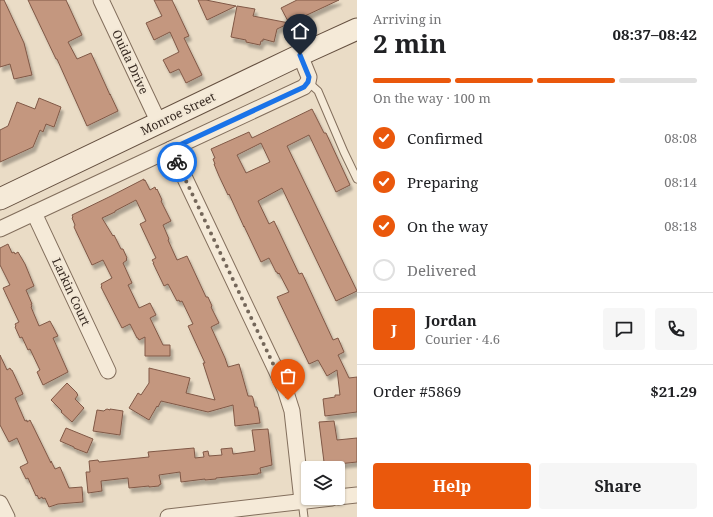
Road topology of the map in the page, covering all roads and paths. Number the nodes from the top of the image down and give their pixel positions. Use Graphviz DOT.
graph roads {
  1 [pos="101,0"];
  2 [pos="357,28"];
  3 [pos="300,55"];
  4 [pos="308,82"];
  5 [pos="159,123"];
  6 [pos="171,149"];
  7 [pos="357,179"];
  8 [pos="0,199"];
  9 [pos="34,213"];
  10 [pos="0,229"];
  11 [pos="108,371"];
  12 [pos="301,493"];
  13 [pos="357,495"];
  14 [pos="345,496"];
  15 [pos="301,502"];
  16 [pos="0,503"];
  17 [pos="302,505"];
  18 [pos="7,517"];
  19 [pos="168,517"];
  20 [pos="304,517"];
  1 -- 5 [label="street, Ouida Drive"];
  2 -- 3 [label="main road, Monroe Street"];
  3 -- 4 [label="street"];
  3 -- 5 [label="main road, Monroe Street"];
  4 -- 6 [label="street"];
  4 -- 7 [label="lane"];
  5 -- 8 [label="main road, Monroe Street"];
  6 -- 9 [label="street"];
  6 -- 12 [label="street"];
  9 -- 10 [label="street"];
  9 -- 11 [label="street, Larkin Court"];
  13 -- 14 [label="street"];
  15 -- 19 [label="street"];
  16 -- 18 [label="street"];
  17 -- 20 [label="lane"];
}
